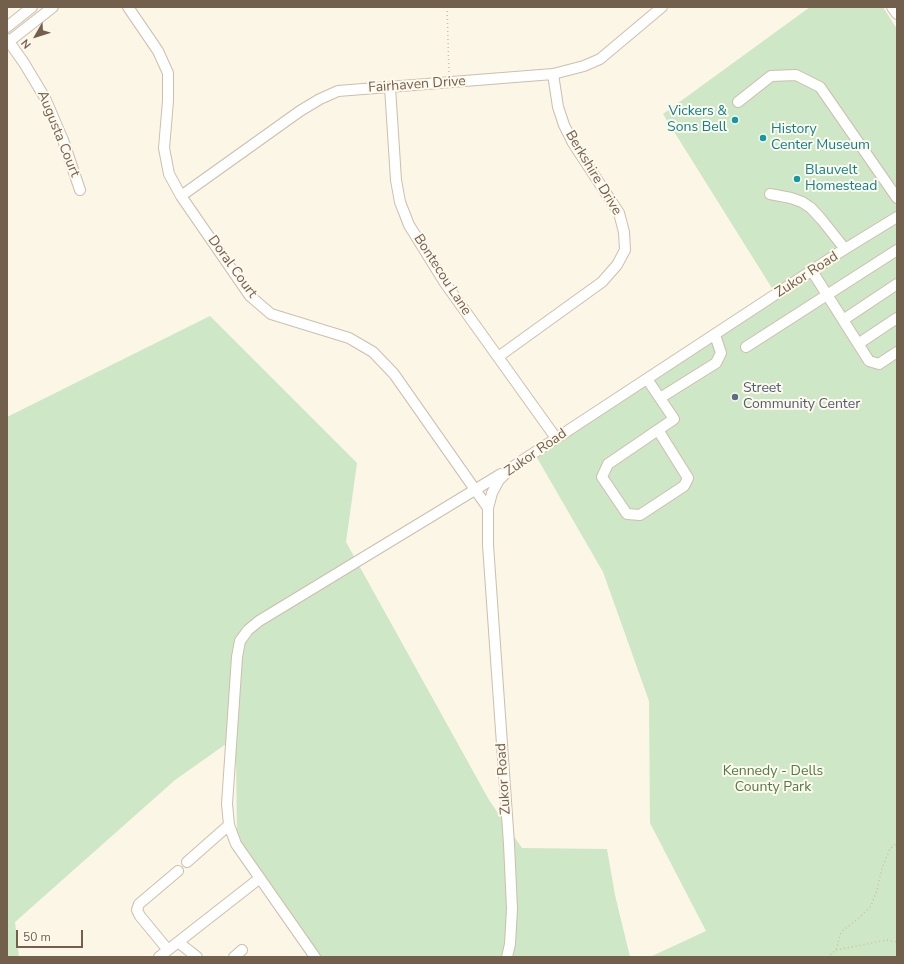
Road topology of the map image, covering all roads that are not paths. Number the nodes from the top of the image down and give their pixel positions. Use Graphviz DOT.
graph roads {
  1 [pos="32,7"];
  2 [pos="53,7"];
  3 [pos="128,7"];
  4 [pos="662,7"];
  5 [pos="892,7"];
  6 [pos="897,14"];
  7 [pos="7,27"];
  8 [pos="8,41"];
  9 [pos="553,74"];
  10 [pos="390,87"];
  11 [pos="738,102"];
  12 [pos="80,190"];
  13 [pos="770,194"];
  14 [pos="181,196"];
  15 [pos="897,198"];
  16 [pos="897,217"];
  17 [pos="845,249"];
  18 [pos="897,250"];
  19 [pos="812,271"];
  20 [pos="897,284"];
  21 [pos="827,295"];
  22 [pos="897,318"];
  23 [pos="843,320"];
  24 [pos="715,335"];
  25 [pos="858,344"];
  26 [pos="746,347"];
  27 [pos="897,352"];
  28 [pos="498,357"];
  29 [pos="647,379"];
  30 [pos="660,398"];
  31 [pos="658,430"];
  32 [pos="556,438"];
  33 [pos="511,468"];
  34 [pos="476,490"];
  35 [pos="488,508"];
  36 [pos="229,825"];
  37 [pos="187,862"];
  38 [pos="178,871"];
  39 [pos="260,878"];
  40 [pos="178,942"];
  41 [pos="168,950"];
  42 [pos="242,950"];
  43 [pos="159,957"];
  44 [pos="197,957"];
  45 [pos="234,957"];
  46 [pos="315,957"];
  47 [pos="507,957"];
  1 -- 7 [label="street"];
  2 -- 8 [label="street"];
  3 -- 14 [label="street, Doral Court"];
  4 -- 9 [label="street, Fairhaven Drive"];
  5 -- 6 [label="street"];
  8 -- 12 [label="street, Augusta Court"];
  9 -- 10 [label="street, Fairhaven Drive"];
  9 -- 28 [label="street, Berkshire Drive"];
  10 -- 14 [label="street, Fairhaven Drive"];
  10 -- 28 [label="street, Bontecou Lane"];
  11 -- 15 [label="street"];
  13 -- 17 [label="street"];
  14 -- 34 [label="street, Doral Court"];
  16 -- 17 [label="street, Zukor Road"];
  17 -- 19 [label="street, Zukor Road"];
  18 -- 21 [label="street"];
  19 -- 21 [label="street"];
  19 -- 24 [label="street, Zukor Road"];
  20 -- 23 [label="street"];
  21 -- 23 [label="street"];
  21 -- 26 [label="street"];
  22 -- 25 [label="street"];
  23 -- 25 [label="street"];
  24 -- 29 [label="street, Zukor Road"];
  24 -- 30 [label="street"];
  25 -- 27 [label="street"];
  28 -- 32 [label="street, Bontecou Lane"];
  29 -- 30 [label="street"];
  29 -- 32 [label="street, Zukor Road"];
  30 -- 31 [label="street"];
  31 -- 31 [label="street"];
  32 -- 33 [label="street, Zukor Road"];
  33 -- 34 [label="street"];
  33 -- 35 [label="street, Zukor Road"];
  34 -- 35 [label="street, Doral Court"];
  34 -- 36 [label="street"];
  35 -- 47 [label="street, Zukor Road"];
  36 -- 37 [label="street"];
  36 -- 39 [label="street"];
  38 -- 41 [label="street"];
  39 -- 40 [label="street"];
  39 -- 46 [label="street"];
  40 -- 41 [label="street"];
  40 -- 44 [label="street"];
  41 -- 43 [label="street"];
  42 -- 45 [label="street"];
}
